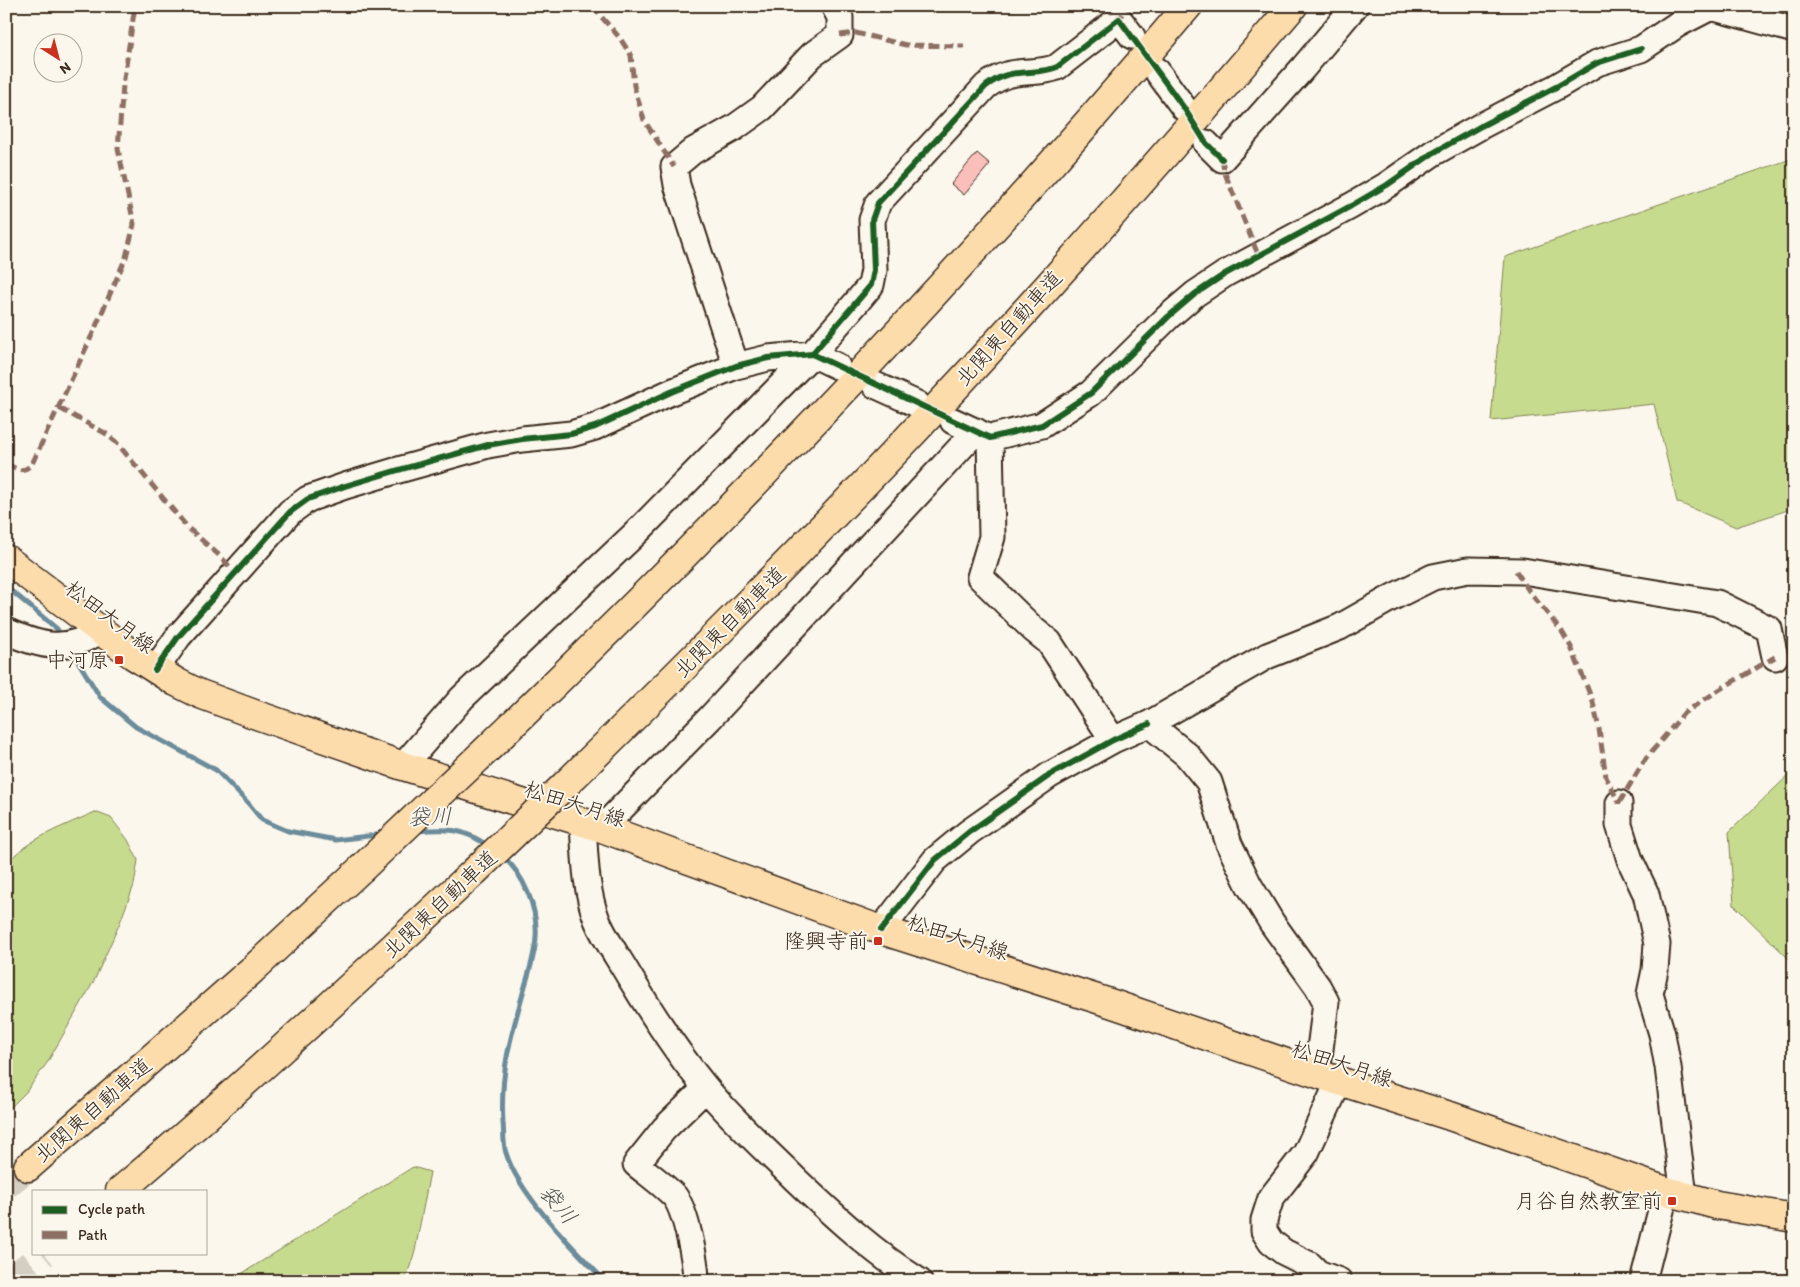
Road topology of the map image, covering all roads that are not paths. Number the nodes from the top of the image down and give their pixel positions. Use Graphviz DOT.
graph roads {
  1 [pos="834,6"];
  2 [pos="1188,6"];
  3 [pos="1293,6"];
  4 [pos="1355,6"];
  5 [pos="1794,30"];
  6 [pos="1132,36"];
  7 [pos="1157,71"];
  8 [pos="1184,108"];
  9 [pos="1214,151"];
  10 [pos="812,354"];
  11 [pos="736,366"];
  12 [pos="837,366"];
  13 [pos="875,385"];
  14 [pos="917,404"];
  15 [pos="953,420"];
  16 [pos="983,435"];
  17 [pos="6,559"];
  18 [pos="91,635"];
  19 [pos="17,636"];
  20 [pos="1774,658"];
  21 [pos="155,670"];
  22 [pos="1149,724"];
  23 [pos="1113,740"];
  24 [pos="403,766"];
  25 [pos="1619,803"];
  26 [pos="593,826"];
  27 [pos="881,930"];
  28 [pos="1328,1077"];
  29 [pos="706,1088"];
  30 [pos="28,1167"];
  31 [pos="121,1190"];
  32 [pos="1675,1194"];
  33 [pos="1794,1218"];
  34 [pos="696,1281"];
  35 [pos="919,1281"];
  36 [pos="1339,1281"];
  37 [pos="1643,1281"];
  1 -- 11 [label="street"];
  2 -- 30 [label="main road, 北関東自動車道, bridge"];
  3 -- 31 [label="main road, 北関東自動車道, bridge"];
  4 -- 9 [label="street"];
  5 -- 16 [label="street"];
  6 -- 10 [label="street"];
  7 -- 8 [label="street"];
  10 -- 11 [label="street"];
  10 -- 12 [label="street"];
  10 -- 24 [label="street"];
  11 -- 21 [label="street"];
  13 -- 14 [label="street"];
  15 -- 16 [label="street"];
  16 -- 23 [label="street"];
  16 -- 26 [label="street"];
  17 -- 18 [label="main road, 松田大月線"];
  18 -- 19 [label="street"];
  18 -- 21 [label="main road, 松田大月線"];
  20 -- 22 [label="street"];
  21 -- 24 [label="main road, 松田大月線"];
  22 -- 23 [label="street"];
  22 -- 28 [label="street"];
  23 -- 27 [label="street"];
  24 -- 26 [label="main road, 松田大月線"];
  25 -- 32 [label="street"];
  26 -- 27 [label="main road, 松田大月線"];
  26 -- 29 [label="street"];
  27 -- 28 [label="main road, 松田大月線"];
  28 -- 32 [label="main road, 松田大月線"];
  28 -- 36 [label="street"];
  29 -- 34 [label="street"];
  29 -- 35 [label="street"];
  32 -- 33 [label="main road, 松田大月線"];
  32 -- 37 [label="street"];
}
